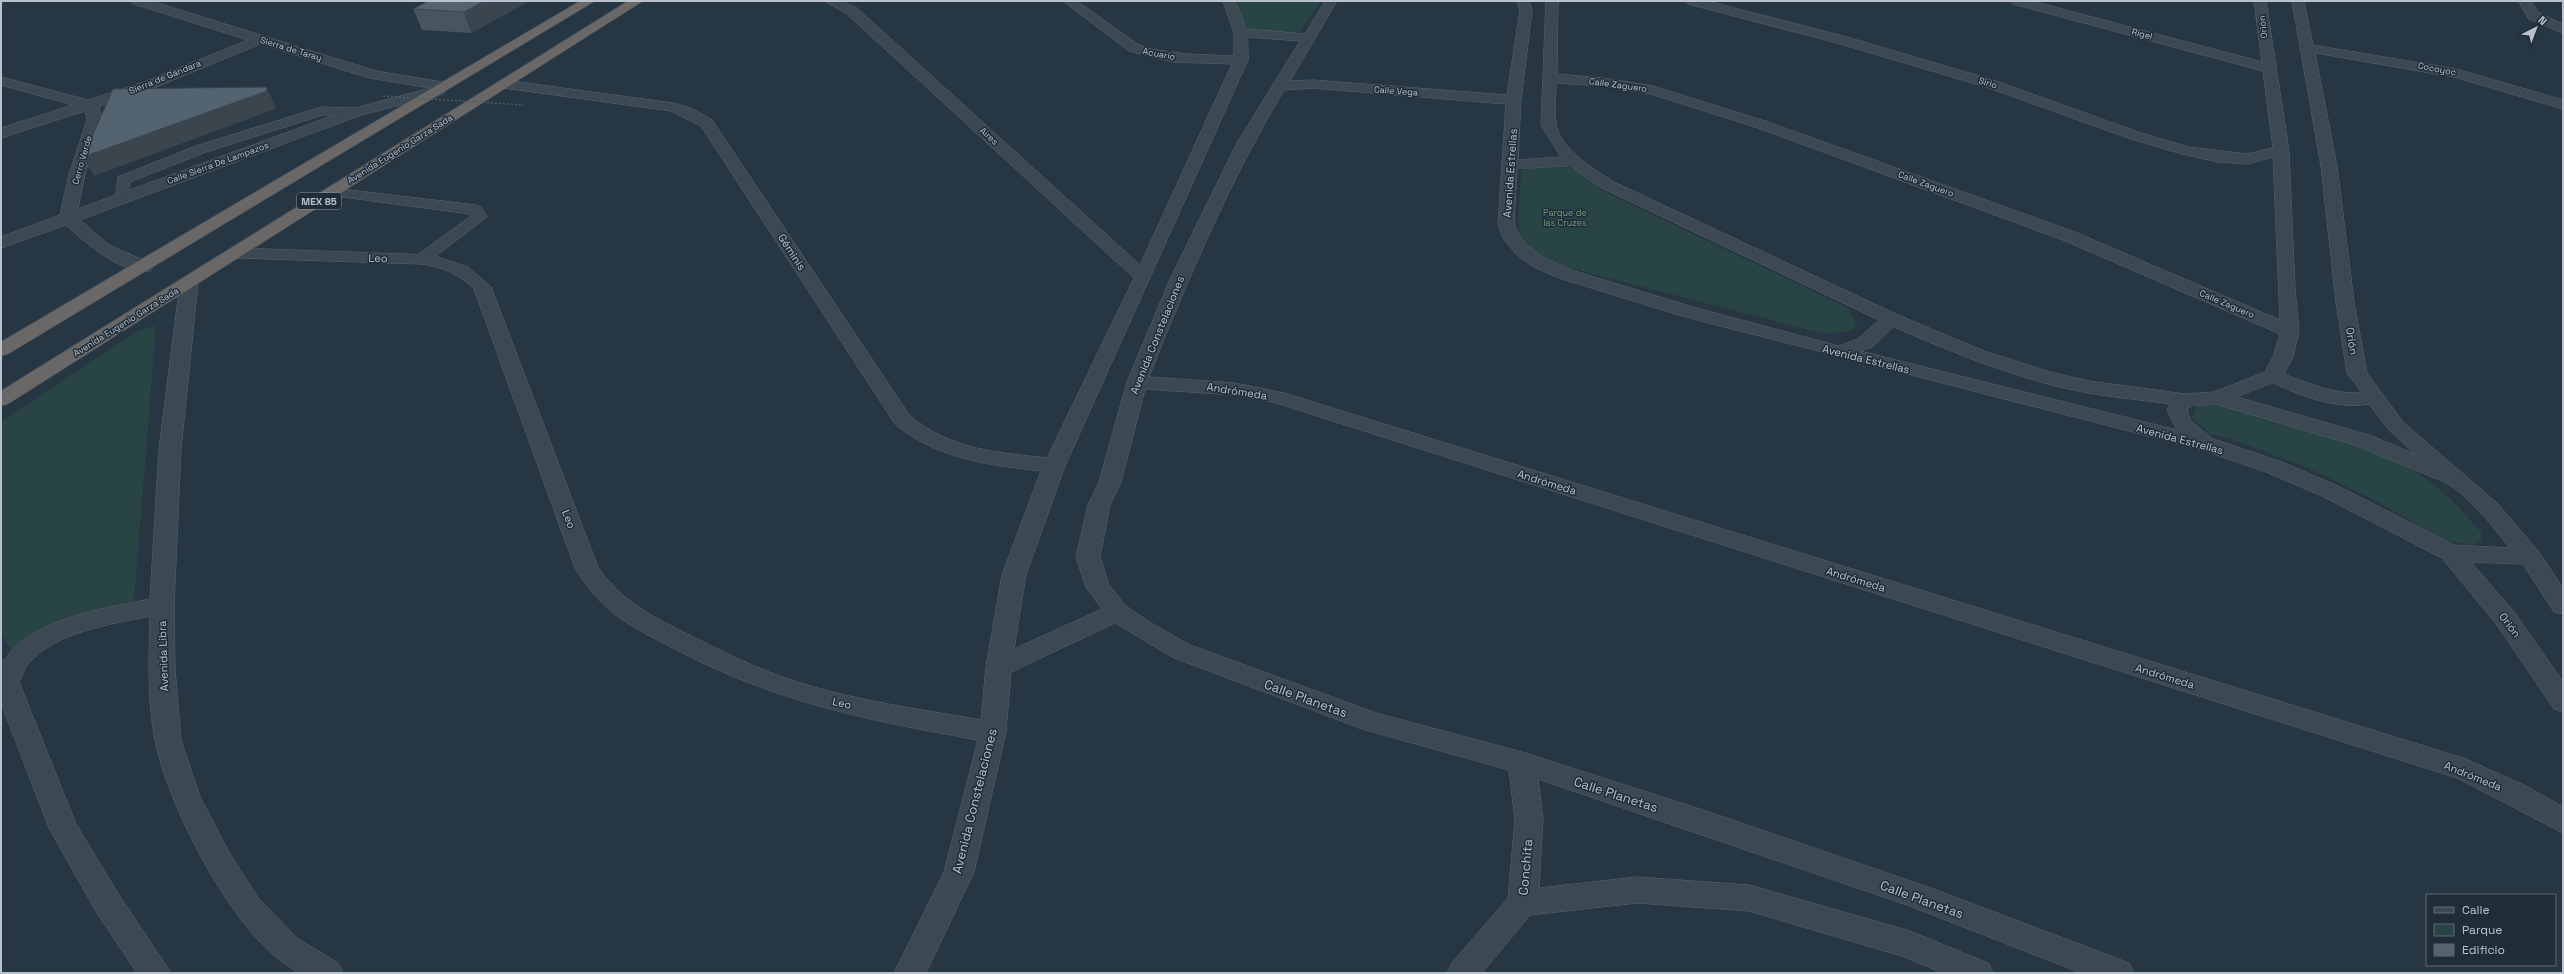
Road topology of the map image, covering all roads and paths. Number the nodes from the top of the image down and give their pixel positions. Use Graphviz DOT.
graph roads {
  1 [pos="138,1"];
  2 [pos="589,1"];
  3 [pos="637,1"];
  4 [pos="831,1"];
  5 [pos="1069,1"];
  6 [pos="1229,1"];
  7 [pos="1331,1"];
  8 [pos="1523,1"];
  9 [pos="1552,1"];
  10 [pos="1692,1"];
  11 [pos="2017,1"];
  12 [pos="2260,1"];
  13 [pos="2298,1"];
  14 [pos="2525,1"];
  15 [pos="2563,29"];
  16 [pos="1241,33"];
  17 [pos="1307,38"];
  18 [pos="259,40"];
  19 [pos="2308,48"];
  20 [pos="1241,60"];
  21 [pos="2268,68"];
  22 [pos="1550,78"];
  23 [pos="1,81"];
  24 [pos="504,84"];
  25 [pos="1278,86"];
  26 [pos="442,89"];
  27 [pos="383,96"];
  28 [pos="1514,100"];
  29 [pos="2563,104"];
  30 [pos="92,105"];
  31 [pos="524,105"];
  32 [pos="1,133"];
  33 [pos="2281,151"];
  34 [pos="1570,161"];
  35 [pos="1511,165"];
  36 [pos="333,192"];
  37 [pos="68,218"];
  38 [pos="1,243"];
  39 [pos="237,253"];
  40 [pos="422,259"];
  41 [pos="144,267"];
  42 [pos="1143,277"];
  43 [pos="189,284"];
  44 [pos="1891,319"];
  45 [pos="2290,331"];
  46 [pos="1,350"];
  47 [pos="1840,352"];
  48 [pos="2273,376"];
  49 [pos="1137,382"];
  50 [pos="2375,397"];
  51 [pos="2217,398"];
  52 [pos="1,400"];
  53 [pos="2185,400"];
  54 [pos="2206,444"];
  55 [pos="1054,466"];
  56 [pos="2461,482"];
  57 [pos="2450,553"];
  58 [pos="2530,557"];
  59 [pos="162,605"];
  60 [pos="2563,606"];
  61 [pos="1117,612"];
  62 [pos="999,667"];
  63 [pos="4,674"];
  64 [pos="2563,702"];
  65 [pos="993,732"];
  66 [pos="1522,763"];
  67 [pos="2563,820"];
  68 [pos="1522,903"];
  69 [pos="155,973"];
  70 [pos="327,973"];
  71 [pos="910,973"];
  72 [pos="1463,973"];
  73 [pos="1978,973"];
  74 [pos="2118,973"];
  1 -- 18 [label="street, Sierra de Taray"];
  2 -- 26 [label="highway, MEX 85"];
  3 -- 24 [label="highway, Avenida Eugenio Garza Sada / MEX 85"];
  4 -- 42 [label="street, Aires"];
  5 -- 20 [label="street, Acuario"];
  6 -- 16 [label="street, Avenida Constelaciones"];
  7 -- 17 [label="street, Avenida Constelaciones"];
  8 -- 28 [label="street, Avenida Estrellas"];
  9 -- 22 [label="street"];
  10 -- 33 [label="street, Sirio"];
  11 -- 21 [label="street, Rigel"];
  12 -- 21 [label="street, Orión"];
  13 -- 19 [label="street, Orión"];
  14 -- 15 [label="street"];
  16 -- 17 [label="street"];
  16 -- 20 [label="street, Avenida Constelaciones"];
  17 -- 25 [label="street, Avenida Constelaciones"];
  18 -- 26 [label="street, Sierra de Taray"];
  18 -- 30 [label="street, Sierra de Gándara"];
  19 -- 29 [label="street, Cocoyoc"];
  19 -- 50 [label="street, Orión"];
  20 -- 42 [label="street, Avenida Constelaciones"];
  21 -- 33 [label="street, Orión"];
  22 -- 34 [label="street"];
  22 -- 45 [label="street, Calle Zaguero"];
  23 -- 30 [label="street"];
  24 -- 36 [label="highway, Avenida Eugenio Garza Sada / MEX 85"];
  24 -- 55 [label="street, Géminis"];
  25 -- 28 [label="street, Calle Vega"];
  25 -- 49 [label="street, Avenida Constelaciones"];
  26 -- 37 [label="street, Calle Sierra De Lampazos"];
  26 -- 41 [label="highway, MEX 85"];
  27 -- 31 [label="path, bridge"];
  28 -- 35 [label="street, Avenida Estrellas"];
  30 -- 32 [label="street, Sierra de Gándara"];
  30 -- 37 [label="street, Cerro Verde"];
  33 -- 45 [label="street, Orión"];
  34 -- 35 [label="street"];
  34 -- 44 [label="street"];
  35 -- 47 [label="street, Avenida Estrellas"];
  36 -- 39 [label="highway, Avenida Eugenio Garza Sada / MEX 85"];
  36 -- 40 [label="lane"];
  37 -- 38 [label="street, Calle Sierra De Lampazos"];
  37 -- 41 [label="street"];
  39 -- 40 [label="street, Leo"];
  39 -- 43 [label="highway, Avenida Eugenio Garza Sada / MEX 85"];
  40 -- 65 [label="street, Leo"];
  41 -- 46 [label="highway, MEX 85"];
  42 -- 55 [label="street, Avenida Constelaciones"];
  43 -- 52 [label="highway, Avenida Eugenio Garza Sada / MEX 85"];
  43 -- 59 [label="street, Avenida Libra"];
  44 -- 47 [label="street"];
  44 -- 53 [label="street"];
  45 -- 48 [label="street, Orión"];
  47 -- 54 [label="street, Avenida Estrellas"];
  48 -- 50 [label="street"];
  48 -- 51 [label="street"];
  49 -- 61 [label="street, Avenida Constelaciones"];
  49 -- 67 [label="street, Andrómeda"];
  50 -- 56 [label="street, Orión"];
  51 -- 53 [label="street"];
  51 -- 56 [label="street"];
  53 -- 54 [label="street"];
  54 -- 57 [label="street, Avenida Estrellas"];
  55 -- 62 [label="street, Avenida Constelaciones"];
  56 -- 58 [label="street, Orión"];
  57 -- 58 [label="street"];
  57 -- 64 [label="street, Orión"];
  58 -- 60 [label="street, Orión"];
  59 -- 63 [label="street"];
  59 -- 70 [label="street, Avenida Libra"];
  61 -- 62 [label="street"];
  61 -- 66 [label="street, Calle Planetas"];
  62 -- 65 [label="street, Avenida Constelaciones"];
  63 -- 69 [label="street"];
  65 -- 71 [label="street, Avenida Constelaciones"];
  66 -- 68 [label="street, Conchita"];
  66 -- 74 [label="street, Calle Planetas"];
  68 -- 72 [label="street, Conchita"];
  68 -- 73 [label="street"];
}
